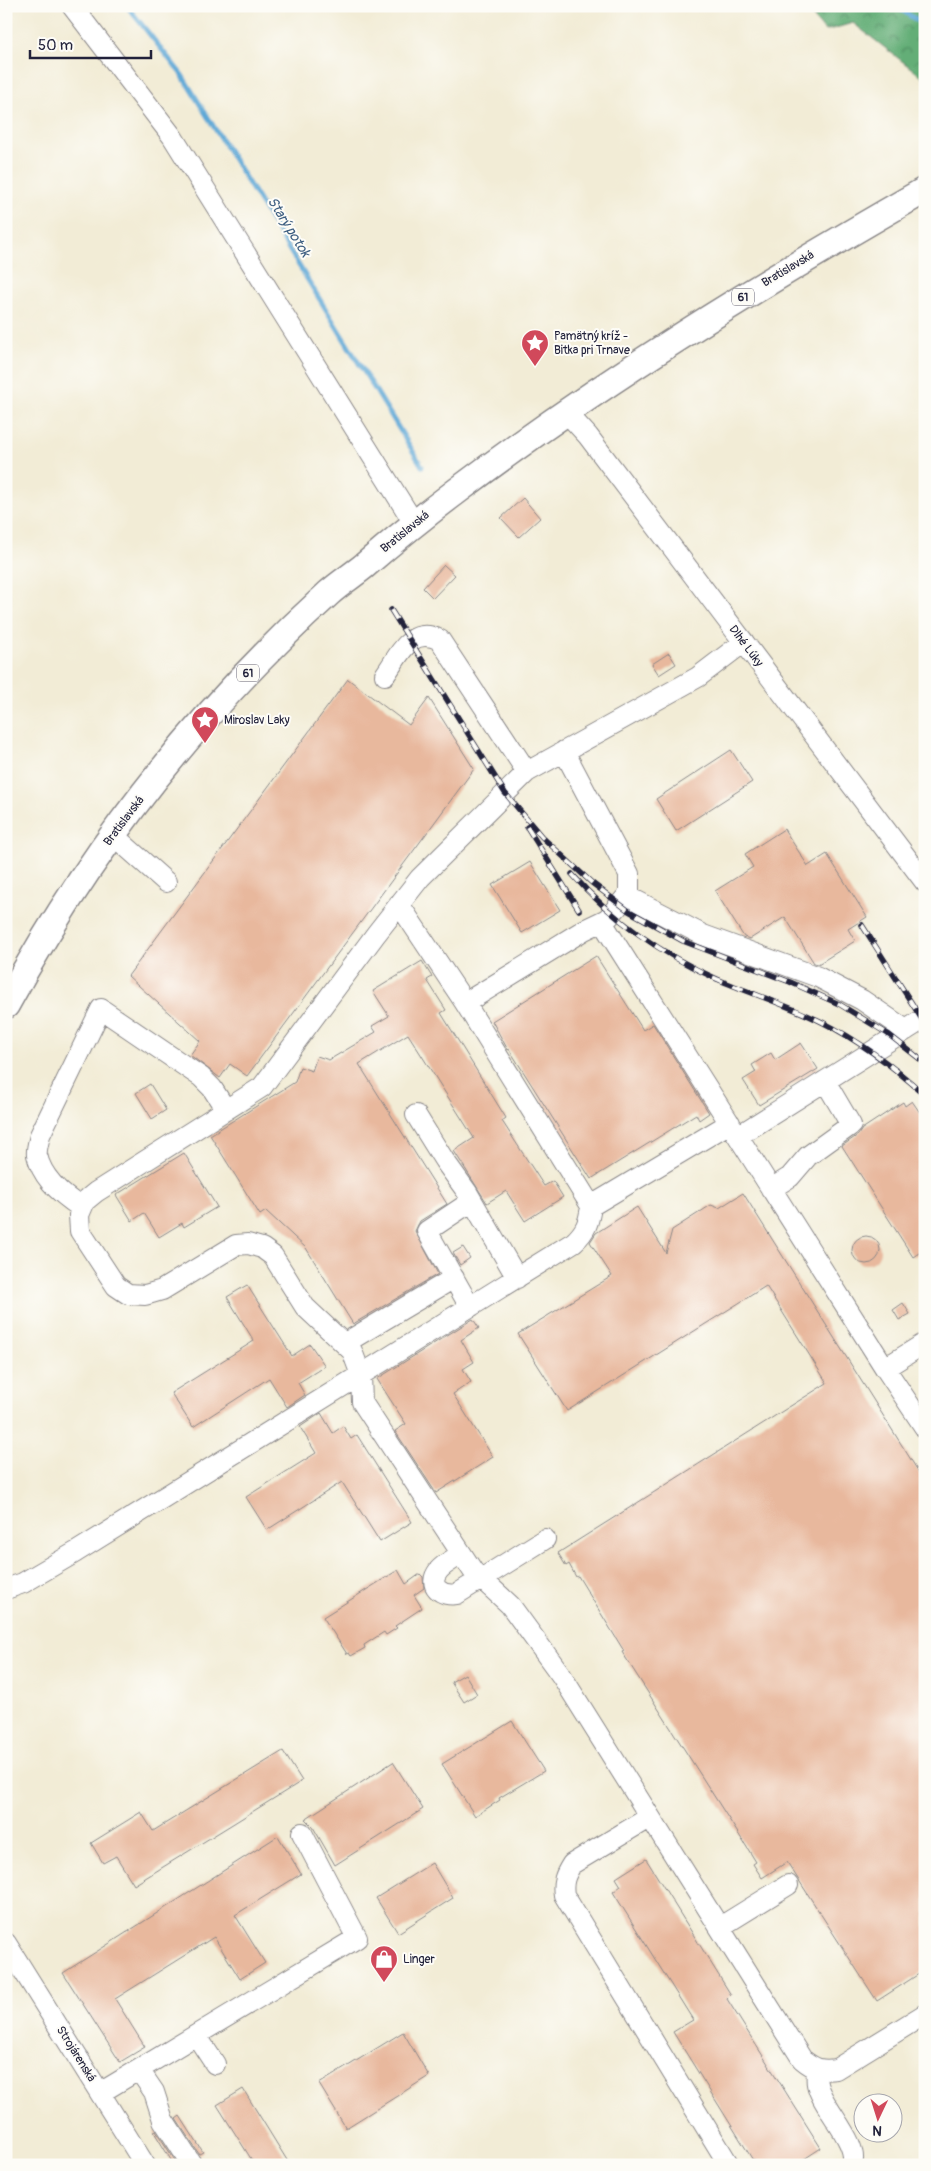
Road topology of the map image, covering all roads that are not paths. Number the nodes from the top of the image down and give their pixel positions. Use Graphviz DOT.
graph roads {
  1 [pos="72,6"];
  2 [pos="925,190"];
  3 [pos="566,412"];
  4 [pos="414,523"];
  5 [pos="744,642"];
  6 [pos="385,674"];
  7 [pos="564,751"];
  8 [pos="527,772"];
  9 [pos="113,834"];
  10 [pos="166,882"];
  11 [pos="925,882"];
  12 [pos="627,896"];
  13 [pos="399,904"];
  14 [pos="602,922"];
  15 [pos="465,1003"];
  16 [pos="6,1005"];
  17 [pos="925,1018"];
  18 [pos="906,1030"];
  19 [pos="825,1081"];
  20 [pos="226,1110"];
  21 [pos="416,1115"];
  22 [pos="734,1129"];
  23 [pos="772,1188"];
  24 [pos="472,1201"];
  25 [pos="591,1206"];
  26 [pos="82,1208"];
  27 [pos="454,1278"];
  28 [pos="517,1278"];
  29 [pos="470,1307"];
  30 [pos="345,1343"];
  31 [pos="925,1343"];
  32 [pos="886,1368"];
  33 [pos="361,1375"];
  34 [pos="925,1428"];
  35 [pos="544,1539"];
  36 [pos="461,1554"];
  37 [pos="481,1579"];
  38 [pos="6,1589"];
  39 [pos="650,1817"];
  40 [pos="302,1833"];
  41 [pos="788,1885"];
  42 [pos="720,1927"];
  43 [pos="6,1943"];
  44 [pos="925,2014"];
  45 [pos="196,2035"];
  46 [pos="215,2064"];
  47 [pos="817,2069"];
  48 [pos="139,2070"];
  49 [pos="100,2093"];
  50 [pos="146,2165"];
  51 [pos="192,2165"];
  52 [pos="729,2165"];
  53 [pos="852,2165"];
  1 -- 4 [label="street"];
  2 -- 3 [label="main road, Bratislavská / 61"];
  3 -- 4 [label="main road, Bratislavská / 61"];
  3 -- 5 [label="street, Dlhé Lúky"];
  4 -- 9 [label="main road, Bratislavská / 61"];
  5 -- 7 [label="street"];
  5 -- 11 [label="street, Dlhé Lúky"];
  6 -- 8 [label="street"];
  7 -- 8 [label="street"];
  7 -- 12 [label="street"];
  8 -- 13 [label="street"];
  9 -- 10 [label="street"];
  9 -- 16 [label="main road, Bratislavská / 61"];
  12 -- 14 [label="street"];
  12 -- 18 [label="street"];
  13 -- 15 [label="street"];
  13 -- 20 [label="street"];
  14 -- 15 [label="street"];
  14 -- 22 [label="street"];
  15 -- 25 [label="street"];
  17 -- 18 [label="street"];
  18 -- 19 [label="street"];
  19 -- 22 [label="street"];
  19 -- 23 [label="street"];
  20 -- 26 [label="street"];
  20 -- 26 [label="street"];
  21 -- 24 [label="street"];
  22 -- 23 [label="street"];
  22 -- 25 [label="street"];
  23 -- 32 [label="street"];
  24 -- 27 [label="street"];
  24 -- 28 [label="street"];
  25 -- 28 [label="street"];
  26 -- 30 [label="street"];
  27 -- 29 [label="street"];
  27 -- 30 [label="street"];
  28 -- 29 [label="street"];
  29 -- 33 [label="street"];
  30 -- 33 [label="street"];
  31 -- 32 [label="street"];
  32 -- 34 [label="street"];
  33 -- 36 [label="street"];
  33 -- 38 [label="street"];
  35 -- 37 [label="street"];
  36 -- 37 [label="street"];
  36 -- 37 [label="street"];
  37 -- 39 [label="street"];
  39 -- 42 [label="street"];
  39 -- 52 [label="street"];
  40 -- 45 [label="street"];
  41 -- 42 [label="street"];
  42 -- 47 [label="street"];
  43 -- 49 [label="street, Strojárenská"];
  44 -- 47 [label="street"];
  45 -- 46 [label="street"];
  45 -- 48 [label="street"];
  47 -- 53 [label="street"];
  48 -- 49 [label="street"];
  48 -- 51 [label="street"];
  49 -- 50 [label="street, Strojárenská"];
}
